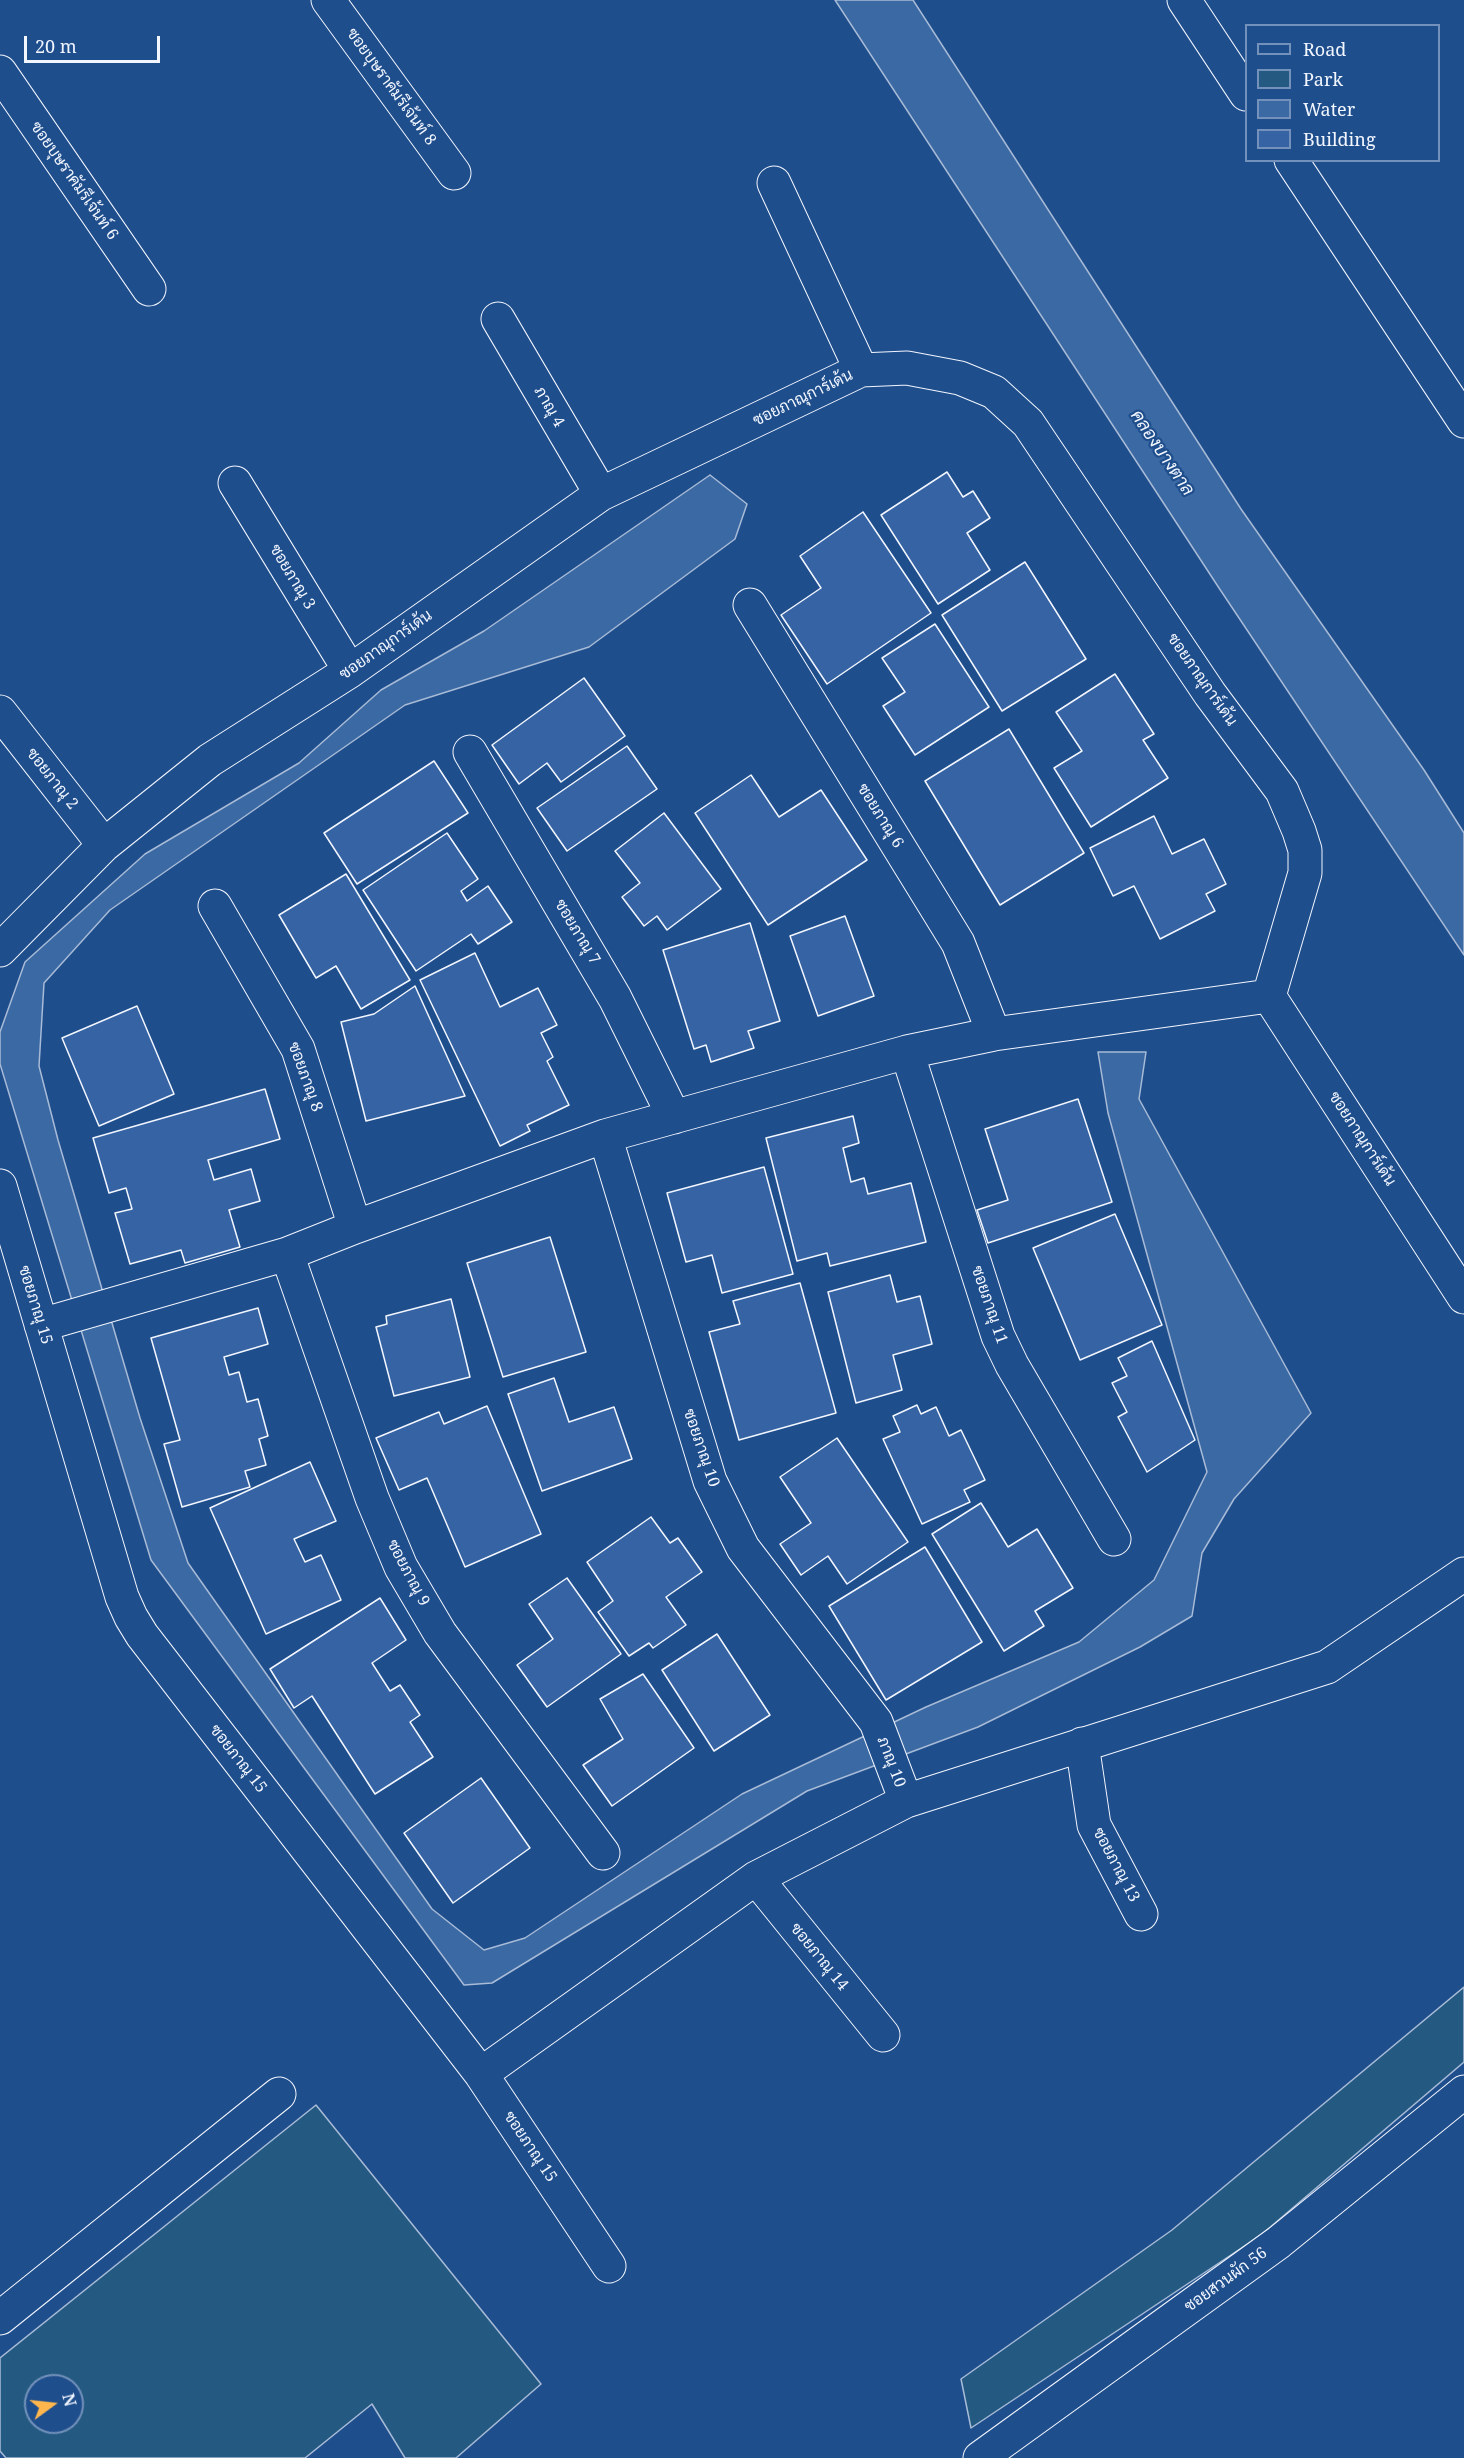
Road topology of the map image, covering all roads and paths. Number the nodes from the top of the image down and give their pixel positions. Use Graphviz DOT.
graph roads {
  1 [pos="328,0"];
  2 [pos="1184,0"];
  3 [pos="0,72"];
  4 [pos="1245,92"];
  5 [pos="1292,162"];
  6 [pos="454,174"];
  7 [pos="774,183"];
  8 [pos="149,289"];
  9 [pos="498,319"];
  10 [pos="861,370"];
  11 [pos="1464,421"];
  12 [pos="235,483"];
  13 [pos="601,494"];
  14 [pos="750,605"];
  15 [pos="350,671"];
  16 [pos="0,712"];
  17 [pos="470,752"];
  18 [pos="104,845"];
  19 [pos="215,906"];
  20 [pos="0,950"];
  21 [pos="1269,996"];
  22 [pos="994,1034"];
  23 [pos="907,1052"];
  24 [pos="674,1117"];
  25 [pos="605,1136"];
  26 [pos="0,1186"];
  27 [pos="355,1227"];
  28 [pos="287,1254"];
  29 [pos="1464,1298"];
  30 [pos="54,1322"];
  31 [pos="1114,1539"];
  32 [pos="1464,1574"];
  33 [pos="876,1722"];
  34 [pos="1082,1744"];
  35 [pos="906,1801"];
  36 [pos="603,1853"];
  37 [pos="756,1878"];
  38 [pos="1142,1914"];
  39 [pos="883,2036"];
  40 [pos="481,2074"];
  41 [pos="1464,2092"];
  42 [pos="279,2094"];
  43 [pos="609,2266"];
  44 [pos="0,2318"];
  45 [pos="980,2458"];
  1 -- 6 [label="street, ซอยบุษราคัมรีเจ้นท์ 8"];
  2 -- 4 [label="street"];
  3 -- 8 [label="street, ซอยบุษราคัมรีเจ้นท์ 6"];
  5 -- 11 [label="street"];
  7 -- 10 [label="street"];
  9 -- 13 [label="street, ภาณุ 4"];
  10 -- 13 [label="street, ซอยภาณุการ์เด้น"];
  10 -- 21 [label="street, ซอยภาณุการ์เด้น"];
  12 -- 15 [label="street, ซอยภาณุ 3"];
  13 -- 15 [label="street, ซอยภาณุการ์เด้น"];
  14 -- 22 [label="street, ซอยภาณุ 6"];
  15 -- 18 [label="street, ซอยภาณุการ์เด้น"];
  16 -- 18 [label="street, ซอยภาณุ 2"];
  17 -- 24 [label="street, ซอยภาณุ 7"];
  18 -- 20 [label="street, ซอยภาณุการ์เด้น"];
  19 -- 27 [label="street, ซอยภาณุ 8"];
  21 -- 22 [label="street"];
  21 -- 29 [label="street, ซอยภาณุการ์เด้น"];
  22 -- 23 [label="street"];
  23 -- 24 [label="street"];
  23 -- 31 [label="street, ซอยภาณุ 11"];
  24 -- 25 [label="street"];
  25 -- 27 [label="street"];
  25 -- 33 [label="street, ซอยภาณุ 10"];
  26 -- 30 [label="street, ซอยภาณุ 15"];
  27 -- 28 [label="street"];
  28 -- 30 [label="street"];
  28 -- 36 [label="street, ซอยภาณุ 9"];
  30 -- 40 [label="street, ซอยภาณุ 15"];
  32 -- 34 [label="street"];
  33 -- 35 [label="street, ภาณุ 10"];
  34 -- 35 [label="street"];
  34 -- 38 [label="street, ซอยภาณุ 13"];
  35 -- 37 [label="street"];
  37 -- 39 [label="street, ซอยภาณุ 14"];
  37 -- 40 [label="street"];
  40 -- 43 [label="street, ซอยภาณุ 15"];
  41 -- 45 [label="street, ซอยสวนผัก 56"];
  42 -- 44 [label="street"];
}
